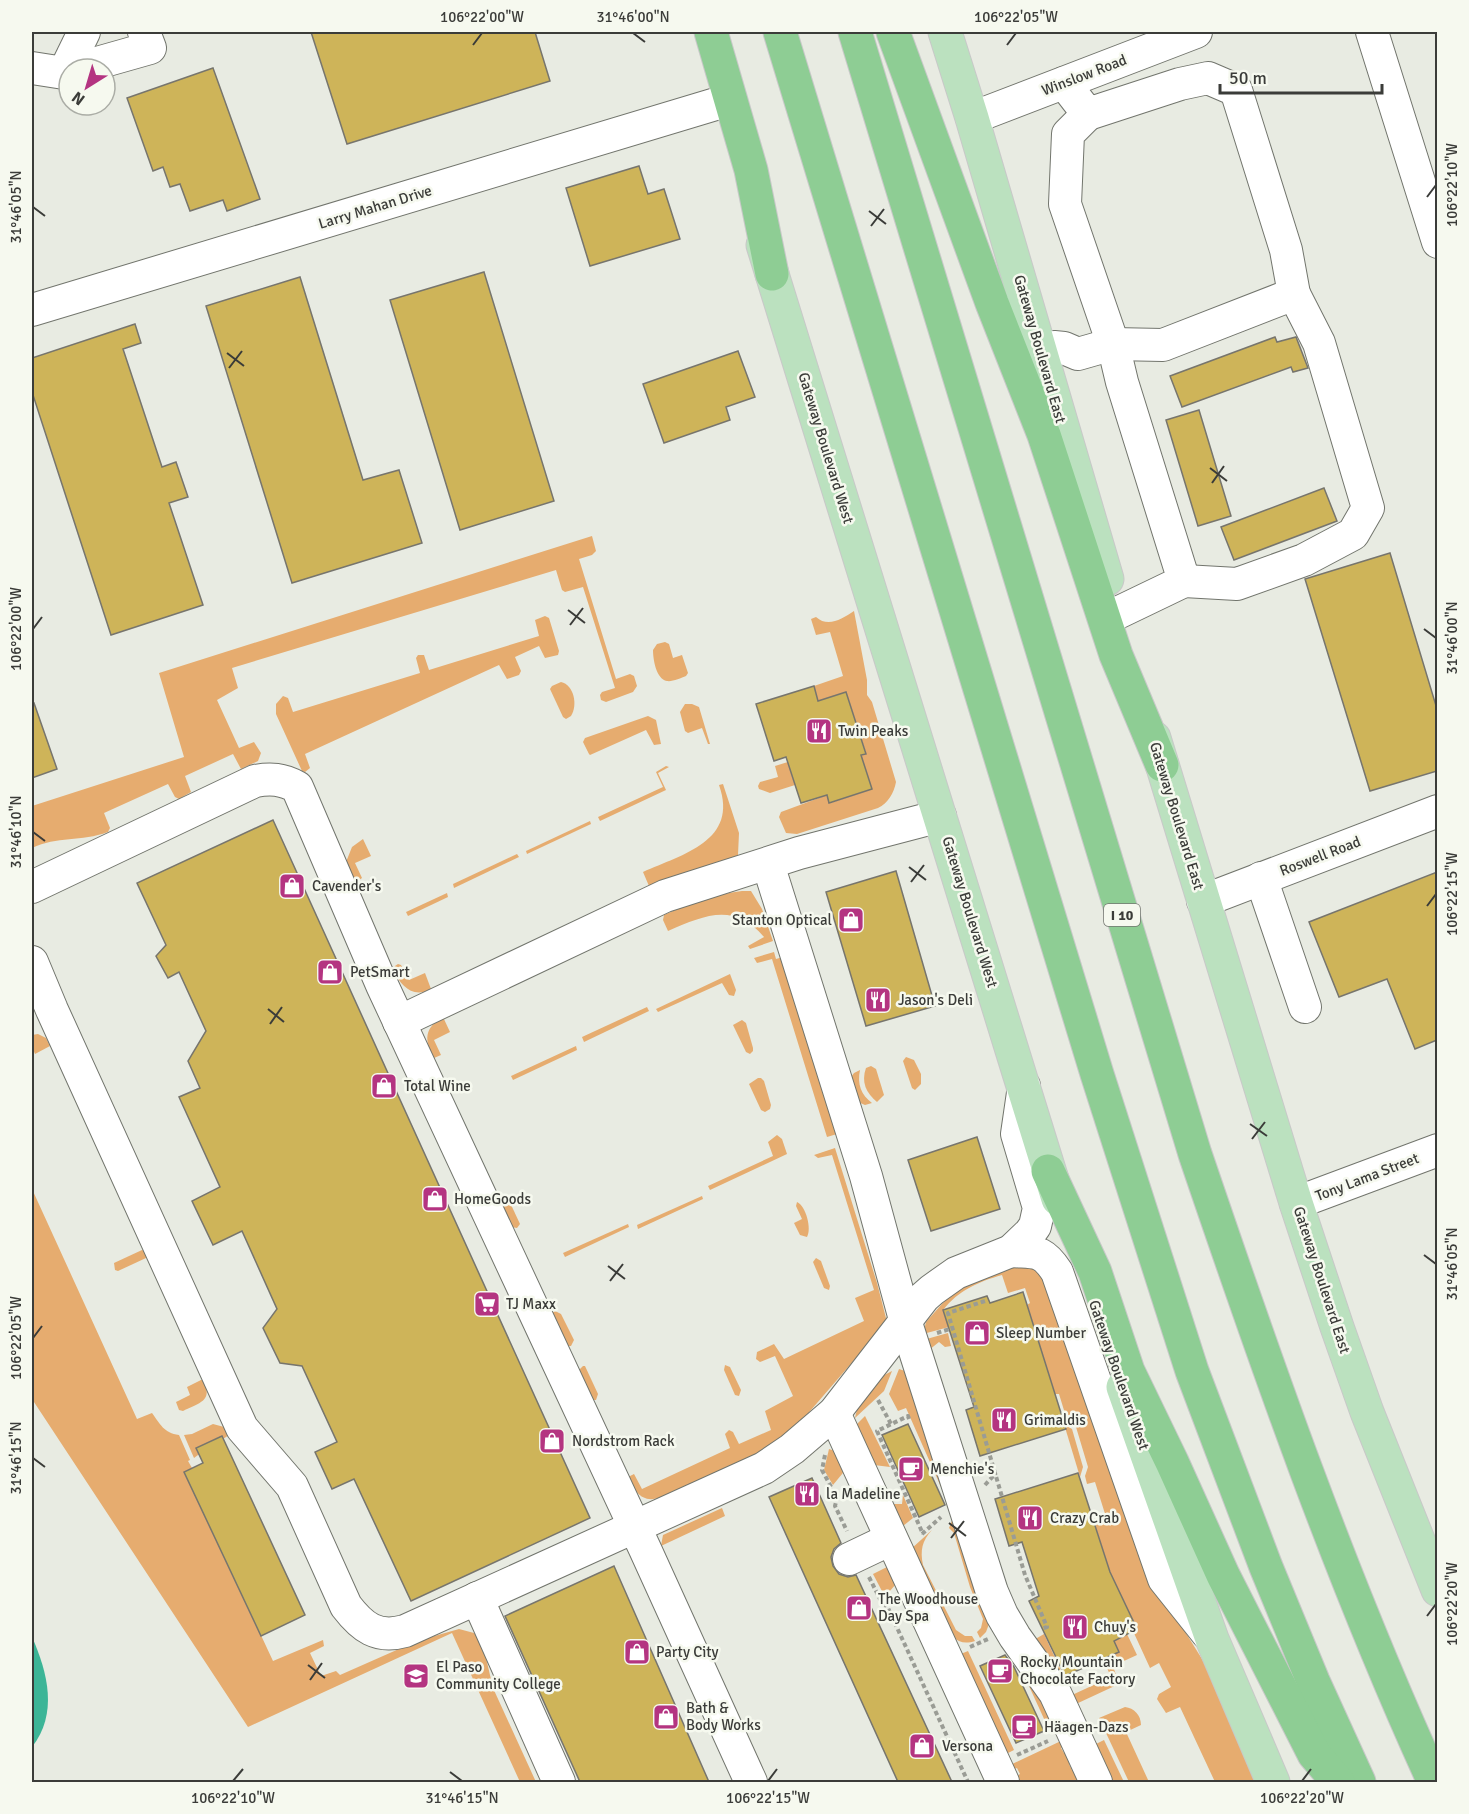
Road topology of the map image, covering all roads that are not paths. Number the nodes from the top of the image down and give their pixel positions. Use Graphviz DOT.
graph roads {
  1 [pos="84,32"];
  2 [pos="144,32"];
  3 [pos="697,32"];
  4 [pos="711,32"];
  5 [pos="780,32"];
  6 [pos="855,32"];
  7 [pos="893,32"];
  8 [pos="945,32"];
  9 [pos="1196,32"];
  10 [pos="1372,32"];
  11 [pos="75,57"];
  12 [pos="117,57"];
  13 [pos="32,69"];
  14 [pos="57,70"];
  15 [pos="1064,83"];
  16 [pos="719,104"];
  17 [pos="1088,114"];
  18 [pos="972,118"];
  19 [pos="1435,224"];
  20 [pos="772,274"];
  21 [pos="1294,294"];
  22 [pos="32,310"];
  23 [pos="1113,345"];
  24 [pos="1040,351"];
  25 [pos="1078,354"];
  26 [pos="1050,384"];
  27 [pos="1184,581"];
  28 [pos="1111,617"];
  29 [pos="1162,765"];
  30 [pos="1437,811"];
  31 [pos="940,816"];
  32 [pos="768,864"];
  33 [pos="1260,878"];
  34 [pos="32,887"];
  35 [pos="1203,902"];
  36 [pos="32,962"];
  37 [pos="1305,1007"];
  38 [pos="399,1022"];
  39 [pos="1024,1086"];
  40 [pos="1437,1150"];
  41 [pos="1048,1171"];
  42 [pos="1296,1203"];
  43 [pos="1011,1251"];
  44 [pos="906,1323"];
  45 [pos="834,1413"];
  46 [pos="635,1527"];
  47 [pos="904,1540"];
  48 [pos="855,1555"];
  49 [pos="1437,1590"];
  50 [pos="477,1598"];
  51 [pos="1212,1639"];
  52 [pos="1008,1770"];
  53 [pos="558,1782"];
  54 [pos="751,1782"];
  55 [pos="1096,1782"];
  56 [pos="1273,1782"];
  57 [pos="1338,1782"];
  58 [pos="1359,1782"];
  59 [pos="1434,1782"];
  1 -- 11 [label="street"];
  2 -- 12 [label="street"];
  3 -- 16 [label="main road, Gateway Boulevard West"];
  4 -- 20 [label="highway"];
  5 -- 58 [label="highway"];
  6 -- 59 [label="highway, I 10"];
  7 -- 28 [label="highway"];
  8 -- 18 [label="main road, Gateway Boulevard East"];
  9 -- 15 [label="street, Winslow Road"];
  10 -- 19 [label="street"];
  13 -- 14 [label="street"];
  15 -- 17 [label="street"];
  15 -- 18 [label="street, Winslow Road"];
  16 -- 20 [label="main road, Gateway Boulevard West"];
  16 -- 22 [label="street, Larry Mahan Drive"];
  17 -- 21 [label="street"];
  17 -- 23 [label="street"];
  18 -- 24 [label="main road, Gateway Boulevard East"];
  20 -- 31 [label="main road, Gateway Boulevard West"];
  21 -- 23 [label="street"];
  21 -- 27 [label="street"];
  23 -- 25 [label="street"];
  23 -- 27 [label="street"];
  24 -- 25 [label="street"];
  24 -- 26 [label="main road, Gateway Boulevard East"];
  25 -- 26 [label="street"];
  26 -- 28 [label="main road, Gateway Boulevard East"];
  27 -- 28 [label="street"];
  28 -- 29 [label="highway"];
  29 -- 35 [label="main road, Gateway Boulevard East"];
  30 -- 33 [label="street, Roswell Road"];
  31 -- 32 [label="street"];
  31 -- 39 [label="main road, Gateway Boulevard West"];
  32 -- 38 [label="street"];
  32 -- 44 [label="street"];
  33 -- 35 [label="street, Roswell Road"];
  33 -- 37 [label="street"];
  34 -- 38 [label="street"];
  35 -- 42 [label="main road, Gateway Boulevard East"];
  36 -- 50 [label="street"];
  38 -- 46 [label="street"];
  39 -- 41 [label="main road, Gateway Boulevard West"];
  39 -- 43 [label="street"];
  40 -- 42 [label="street, Tony Lama Street"];
  41 -- 51 [label="main road, Gateway Boulevard West"];
  41 -- 57 [label="highway"];
  42 -- 49 [label="main road, Gateway Boulevard East"];
  43 -- 44 [label="street"];
  43 -- 51 [label="street"];
  44 -- 45 [label="street"];
  44 -- 55 [label="street"];
  45 -- 46 [label="street"];
  45 -- 47 [label="street"];
  46 -- 50 [label="street"];
  46 -- 54 [label="street"];
  47 -- 48 [label="street"];
  47 -- 52 [label="street"];
  50 -- 53 [label="street"];
  51 -- 56 [label="main road, Gateway Boulevard West"];
}
